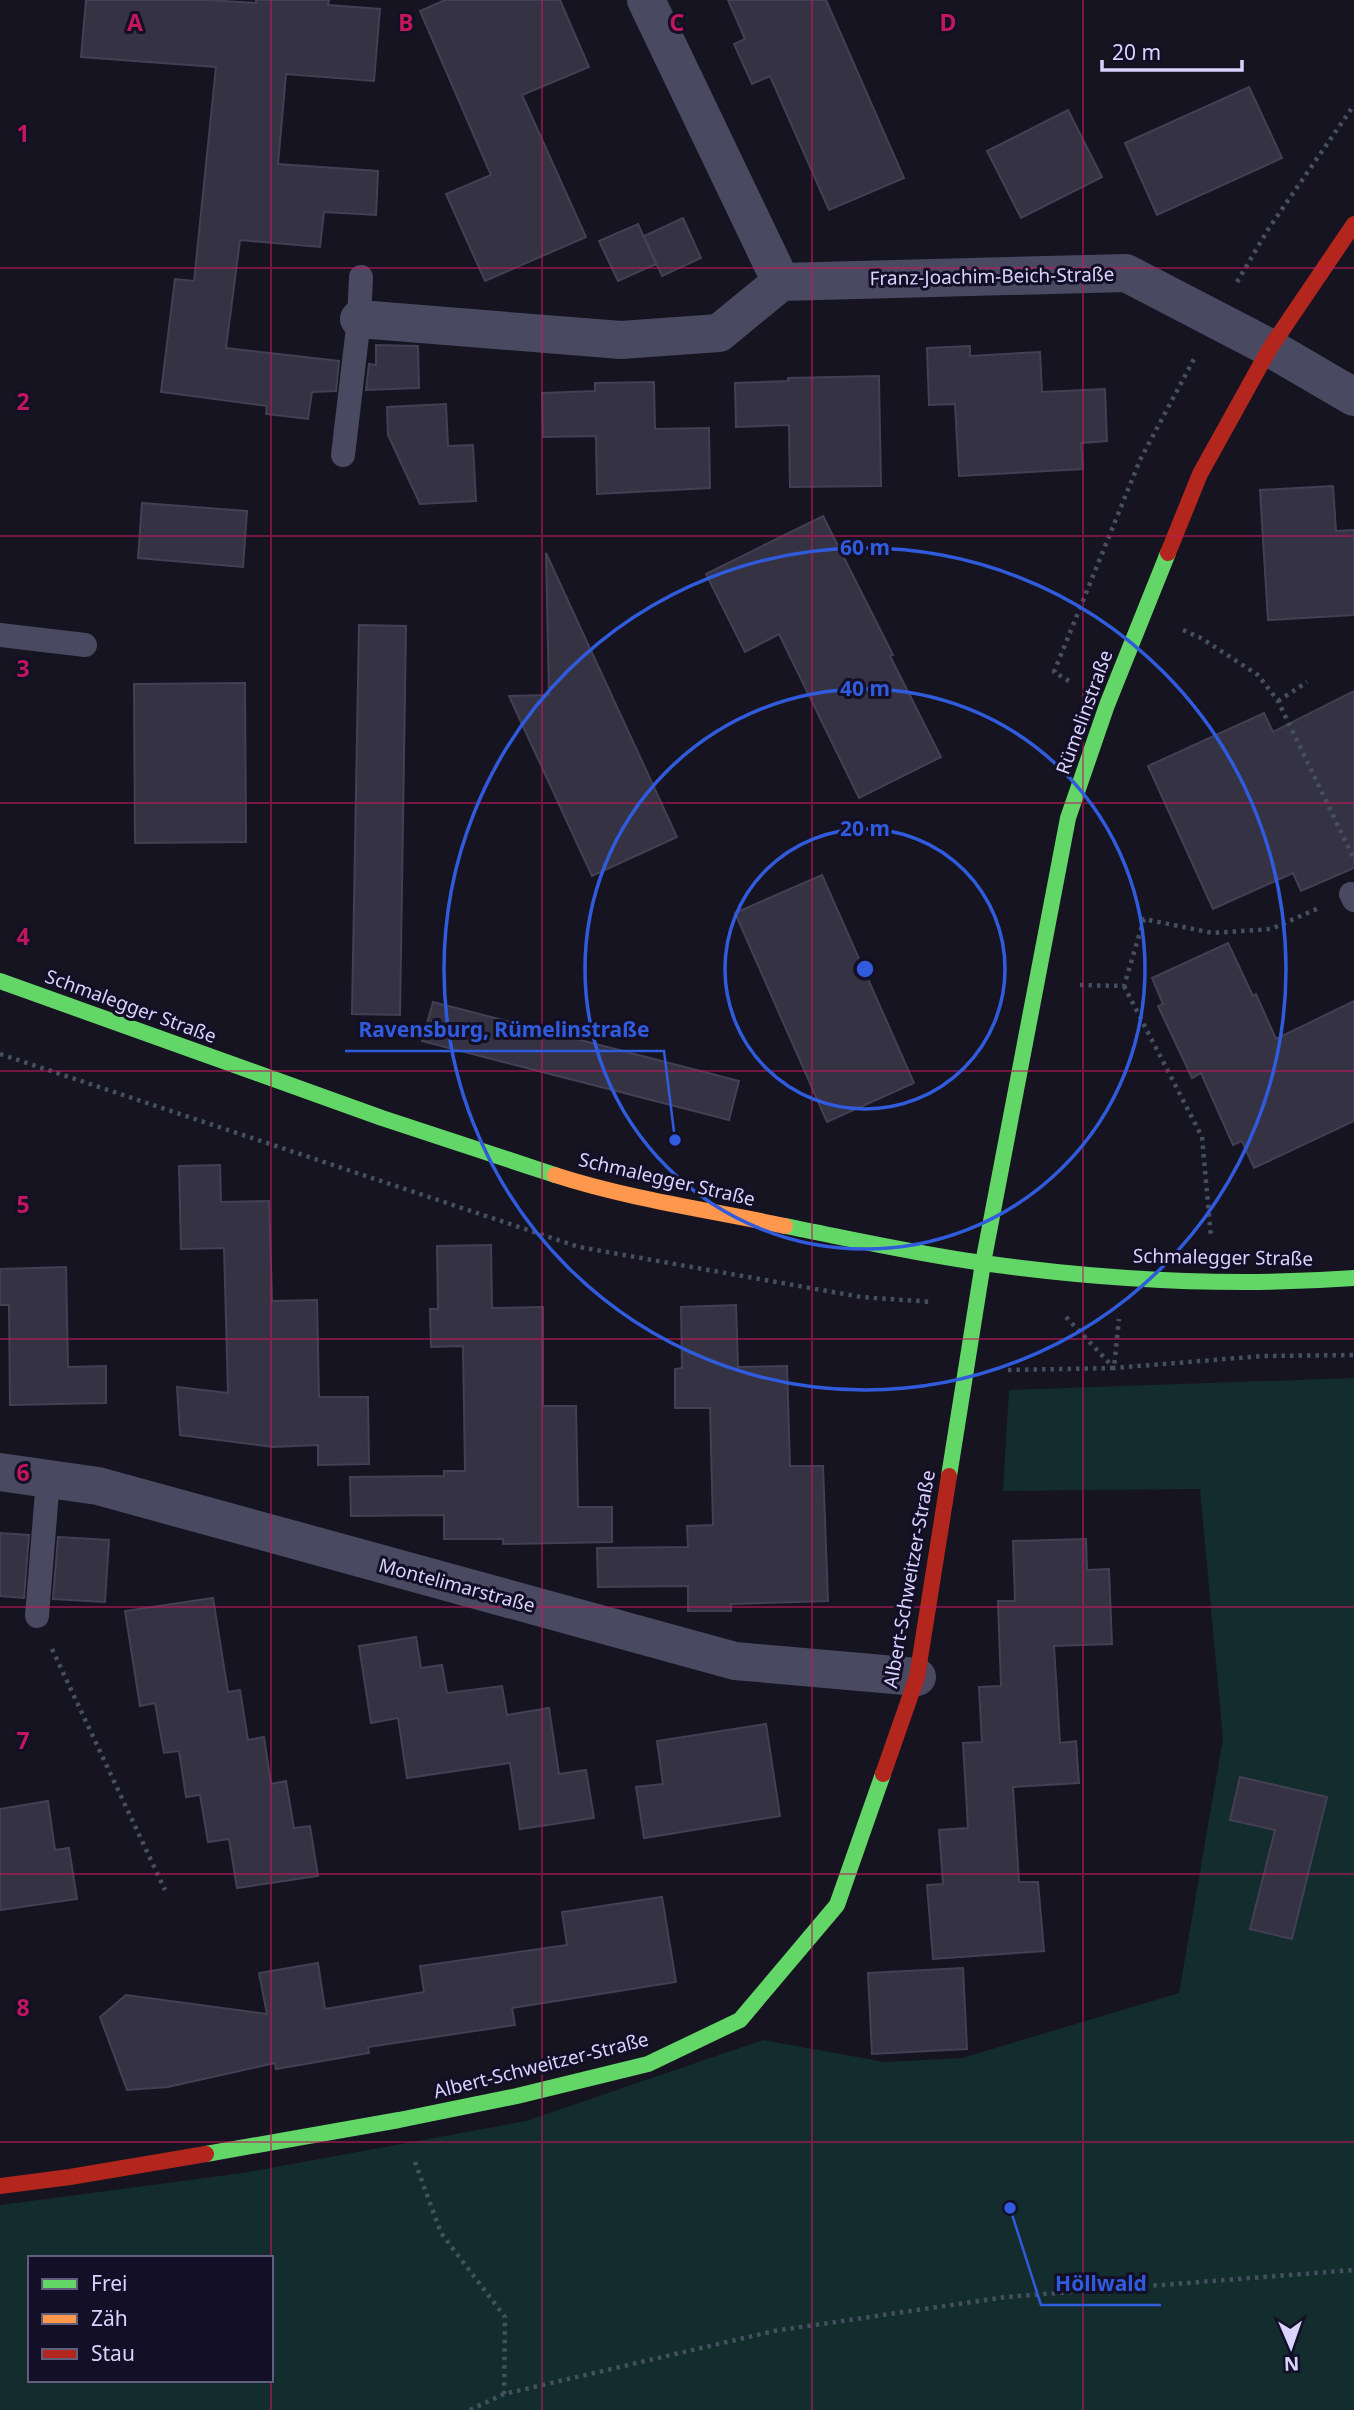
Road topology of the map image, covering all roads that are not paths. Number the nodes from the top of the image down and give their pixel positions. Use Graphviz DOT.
graph roads {
  1 [pos="646,0"];
  2 [pos="1354,224"];
  3 [pos="360,277"];
  4 [pos="781,282"];
  5 [pos="359,319"];
  6 [pos="1270,348"];
  7 [pos="1354,397"];
  8 [pos="343,455"];
  9 [pos="0,635"];
  10 [pos="85,645"];
  11 [pos="0,981"];
  12 [pos="983,1263"];
  13 [pos="1354,1278"];
  14 [pos="0,1472"];
  15 [pos="48,1479"];
  16 [pos="37,1616"];
  17 [pos="917,1677"];
  18 [pos="0,2186"];
  1 -- 4 [label="street"];
  2 -- 6 [label="street, Rümelinstraße"];
  3 -- 5 [label="lane"];
  4 -- 5 [label="street"];
  4 -- 6 [label="street, Franz-Joachim-Beich-Straße"];
  5 -- 8 [label="lane"];
  6 -- 7 [label="street, Franz-Joachim-Beich-Straße"];
  6 -- 12 [label="street, Rümelinstraße"];
  9 -- 10 [label="lane"];
  11 -- 12 [label="street, Schmalegger Straße"];
  12 -- 13 [label="street, Schmalegger Straße"];
  12 -- 17 [label="street, Albert-Schweitzer-Straße"];
  14 -- 15 [label="street, Montelimarstraße"];
  15 -- 16 [label="lane"];
  15 -- 17 [label="street, Montelimarstraße"];
  17 -- 18 [label="street, Albert-Schweitzer-Straße"];
}
